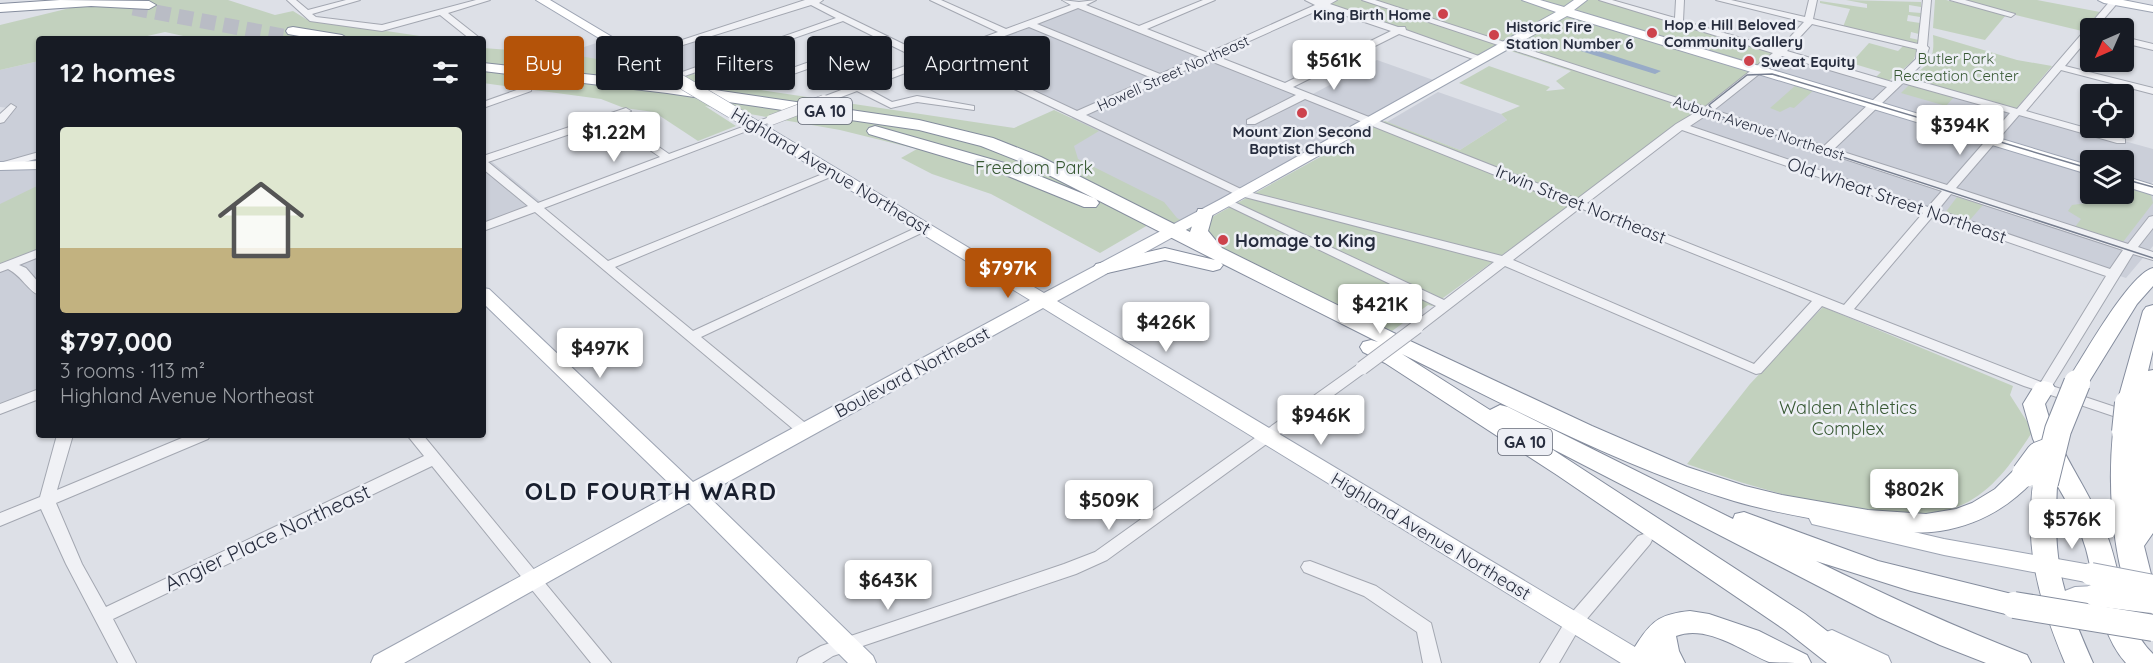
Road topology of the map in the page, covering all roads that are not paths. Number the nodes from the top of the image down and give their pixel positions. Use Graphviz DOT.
graph roads {
  1 [pos="291,0"];
  2 [pos="356,0"];
  3 [pos="486,0"];
  4 [pos="542,0"];
  5 [pos="792,0"];
  6 [pos="934,0"];
  7 [pos="1065,0"];
  8 [pos="1092,0"];
  9 [pos="1211,0"];
  10 [pos="1309,0"];
  11 [pos="1333,0"];
  12 [pos="1366,0"];
  13 [pos="1528,0"];
  14 [pos="1581,0"];
  15 [pos="1603,0"];
  16 [pos="1680,0"];
  17 [pos="1720,0"];
  18 [pos="1927,0"];
  19 [pos="1954,0"];
  20 [pos="2112,1"];
  21 [pos="809,2"];
  22 [pos="1810,2"];
  23 [pos="133,4"];
  24 [pos="1078,5"];
  25 [pos="1323,5"];
  26 [pos="5,7"];
  27 [pos="2153,9"];
  28 [pos="1566,11"];
  29 [pos="441,12"];
  30 [pos="2011,14"];
  31 [pos="310,16"];
  32 [pos="843,18"];
  33 [pos="1422,18"];
  34 [pos="2100,18"];
  35 [pos="1809,21"];
  36 [pos="1679,22"];
  37 [pos="1028,23"];
  38 [pos="1139,29"];
  39 [pos="1399,30"];
  40 [pos="1005,32"];
  41 [pos="472,36"];
  42 [pos="604,36"];
  43 [pos="878,36"];
  44 [pos="994,36"];
  45 [pos="683,42"];
  46 [pos="2134,42"];
  47 [pos="2080,43"];
  48 [pos="1506,45"];
  49 [pos="2153,47"];
  50 [pos="1924,48"];
  51 [pos="1781,52"];
  52 [pos="1208,57"];
  53 [pos="1482,58"];
  54 [pos="2059,66"];
  55 [pos="486,67"];
  56 [pos="1758,70"];
  57 [pos="486,73"];
  58 [pos="683,75"];
  59 [pos="1160,78"];
  60 [pos="1897,82"];
  61 [pos="683,83"];
  62 [pos="1285,87"];
  63 [pos="525,90"];
  64 [pos="849,90"];
  65 [pos="863,90"];
  66 [pos="1024,90"];
  67 [pos="2153,91"];
  68 [pos="1304,95"];
  69 [pos="486,104"];
  70 [pos="1874,105"];
  71 [pos="11,107"];
  72 [pos="970,108"];
  73 [pos="626,111"];
  74 [pos="1706,111"];
  75 [pos="2018,112"];
  76 [pos="1078,116"];
  77 [pos="609,117"];
  78 [pos="0,120"];
  79 [pos="1370,121"];
  80 [pos="1251,122"];
  81 [pos="755,125"];
  82 [pos="1680,126"];
  83 [pos="1992,141"];
  84 [pos="2121,141"];
  85 [pos="1826,150"];
  86 [pos="36,157"];
  87 [pos="668,158"];
  88 [pos="486,161"];
  89 [pos="36,165"];
  90 [pos="486,165"];
  91 [pos="0,166"];
  92 [pos="2080,167"];
  93 [pos="834,173"];
  94 [pos="2134,179"];
  95 [pos="2134,184"];
  96 [pos="2153,184"];
  97 [pos="1949,190"];
  98 [pos="2153,190"];
  99 [pos="1241,193"];
  100 [pos="1226,202"];
  101 [pos="1579,204"];
  102 [pos="536,208"];
  103 [pos="1931,212"];
  104 [pos="1204,213"];
  105 [pos="2153,220"];
  106 [pos="486,226"];
  107 [pos="926,228"];
  108 [pos="1166,234"];
  109 [pos="2130,249"];
  110 [pos="36,254"];
  111 [pos="2153,256"];
  112 [pos="1216,259"];
  113 [pos="1505,261"];
  114 [pos="4,266"];
  115 [pos="606,266"];
  116 [pos="1103,268"];
  117 [pos="2113,274"];
  118 [pos="2153,274"];
  119 [pos="36,287"];
  120 [pos="486,296"];
  121 [pos="1821,299"];
  122 [pos="1044,300"];
  123 [pos="1445,305"];
  124 [pos="1846,309"];
  125 [pos="2153,311"];
  126 [pos="692,337"];
  127 [pos="1392,358"];
  128 [pos="1457,375"];
  129 [pos="2153,377"];
  130 [pos="2044,388"];
  131 [pos="36,395"];
  132 [pos="0,409"];
  133 [pos="2138,420"];
  134 [pos="804,430"];
  135 [pos="1268,437"];
  136 [pos="64,438"];
  137 [pos="195,438"];
  138 [pos="417,438"];
  139 [pos="434,458"];
  140 [pos="2035,478"];
  141 [pos="691,492"];
  142 [pos="47,500"];
  143 [pos="1774,503"];
  144 [pos="0,520"];
  145 [pos="1644,540"];
  146 [pos="2046,566"];
  147 [pos="1310,567"];
  148 [pos="533,580"];
  149 [pos="2093,585"];
  150 [pos="2153,586"];
  151 [pos="2153,602"];
  152 [pos="101,616"];
  153 [pos="1574,622"];
  154 [pos="1795,622"];
  155 [pos="2062,622"];
  156 [pos="2153,623"];
  157 [pos="2153,628"];
  158 [pos="1661,631"];
  159 [pos="846,644"];
  160 [pos="2079,660"];
  161 [pos="128,663"];
  162 [pos="383,663"];
  163 [pos="602,663"];
  164 [pos="806,663"];
  165 [pos="864,663"];
  166 [pos="1432,663"];
  167 [pos="1549,663"];
  168 [pos="1641,663"];
  169 [pos="1671,663"];
  170 [pos="1797,663"];
  171 [pos="1848,663"];
  172 [pos="1880,663"];
  173 [pos="2017,663"];
  174 [pos="2144,663"];
  1 -- 31 [label="street"];
  2 -- 31 [label="street"];
  3 -- 29 [label="street"];
  4 -- 42 [label="main road, Highland Avenue Northeast"];
  5 -- 21 [label="street"];
  6 -- 40 [label="street"];
  7 -- 24 [label="street, Irwin Street Northeast"];
  8 -- 24 [label="street"];
  9 -- 38 [label="street"];
  10 -- 25 [label="street"];
  11 -- 25 [label="street, Howell Street Northeast"];
  12 -- 33 [label="street, Auburn Avenue Northeast"];
  13 -- 28 [label="main road"];
  14 -- 28 [label="main road, Boulevard Northeast"];
  15 -- 36 [label="street"];
  16 -- 36 [label="street"];
  17 -- 35 [label="street"];
  18 -- 50 [label="street"];
  19 -- 30 [label="street"];
  20 -- 27 [label="main road"];
  20 -- 34 [label="street"];
  21 -- 32 [label="street"];
  21 -- 45 [label="street"];
  22 -- 35 [label="street"];
  23 -- 26 [label="highway"];
  23 -- 26 [label="highway"];
  24 -- 37 [label="street"];
  24 -- 38 [label="street, Irwin Street Northeast"];
  25 -- 39 [label="street"];
  25 -- 52 [label="street, Howell Street Northeast"];
  28 -- 48 [label="main road, Boulevard Northeast"];
  28 -- 56 [label="main road"];
  29 -- 31 [label="street"];
  29 -- 41 [label="street"];
  32 -- 43 [label="street"];
  32 -- 58 [label="street"];
  33 -- 39 [label="street"];
  33 -- 48 [label="street, Auburn Avenue Northeast"];
  35 -- 50 [label="street"];
  35 -- 51 [label="street"];
  36 -- 51 [label="street"];
  37 -- 40 [label="street"];
  37 -- 59 [label="street"];
  38 -- 52 [label="street, Irwin Street Northeast"];
  39 -- 53 [label="street"];
  39 -- 62 [label="street"];
  40 -- 44 [label="street"];
  46 -- 49 [label="street"];
  47 -- 54 [label="street"];
  48 -- 53 [label="main road, Boulevard Northeast"];
  48 -- 74 [label="street, Auburn Avenue Northeast"];
  50 -- 60 [label="street"];
  51 -- 56 [label="street"];
  51 -- 60 [label="street"];
  52 -- 59 [label="street, Howell Street Northeast"];
  52 -- 62 [label="street, Irwin Street Northeast"];
  53 -- 79 [label="main road, Boulevard Northeast"];
  54 -- 67 [label="street"];
  54 -- 75 [label="street"];
  55 -- 108 [label="highway, GA 10"];
  56 -- 70 [label="main road"];
  56 -- 74 [label="street"];
  57 -- 108 [label="highway, GA 10"];
  59 -- 76 [label="street, Howell Street Northeast"];
  60 -- 70 [label="street"];
  60 -- 75 [label="street"];
  61 -- 81 [label="main road, Highland Avenue Northeast, bridge"];
  62 -- 68 [label="street, Irwin Street Northeast"];
  63 -- 69 [label="street"];
  64 -- 81 [label="street, bridge"];
  65 -- 72 [label="street"];
  66 -- 76 [label="street"];
  68 -- 79 [label="street, Irwin Street Northeast"];
  68 -- 80 [label="street"];
  70 -- 83 [label="main road"];
  70 -- 85 [label="street"];
  71 -- 78 [label="street"];
  73 -- 77 [label="street"];
  74 -- 82 [label="street"];
  74 -- 85 [label="street, Auburn Avenue Northeast"];
  75 -- 83 [label="street"];
  75 -- 84 [label="street"];
  76 -- 99 [label="street"];
  77 -- 87 [label="street"];
  77 -- 88 [label="street"];
  79 -- 99 [label="main road, Boulevard Northeast"];
  79 -- 101 [label="street, Irwin Street Northeast"];
  81 -- 87 [label="street"];
  81 -- 93 [label="main road, Highland Avenue Northeast"];
  82 -- 101 [label="street"];
  82 -- 103 [label="street, Old Wheat Street Northeast"];
  83 -- 92 [label="main road"];
  83 -- 97 [label="street"];
  85 -- 97 [label="street, Auburn Avenue Northeast"];
  86 -- 91 [label="street"];
  87 -- 102 [label="street"];
  89 -- 91 [label="main road"];
  90 -- 102 [label="street"];
  93 -- 107 [label="main road, Highland Avenue Northeast"];
  93 -- 115 [label="street"];
  94 -- 96 [label="main road"];
  95 -- 98 [label="main road"];
  97 -- 103 [label="street"];
  97 -- 109 [label="street, Auburn Avenue Northeast"];
  99 -- 100 [label="main road, Boulevard Northeast"];
  99 -- 113 [label="street"];
  100 -- 104 [label="main road, Boulevard Northeast"];
  100 -- 123 [label="street"];
  101 -- 113 [label="street"];
  101 -- 121 [label="street, Irwin Street Northeast"];
  102 -- 106 [label="street"];
  102 -- 115 [label="street"];
  103 -- 117 [label="street, Old Wheat Street Northeast"];
  103 -- 124 [label="street"];
  104 -- 108 [label="main road, Boulevard Northeast"];
  104 -- 112 [label="highway"];
  105 -- 109 [label="street"];
  107 -- 122 [label="main road, Highland Avenue Northeast"];
  107 -- 126 [label="street"];
  108 -- 112 [label="highway, GA 10"];
  108 -- 116 [label="main road, Boulevard Northeast"];
  109 -- 111 [label="street, Auburn Avenue Northeast"];
  109 -- 117 [label="street"];
  110 -- 114 [label="street"];
  112 -- 116 [label="highway"];
  112 -- 127 [label="highway, GA 10"];
  112 -- 128 [label="highway, GA 10"];
  113 -- 121 [label="street"];
  113 -- 123 [label="street"];
  114 -- 119 [label="street"];
  115 -- 126 [label="street"];
  116 -- 122 [label="main road, Boulevard Northeast"];
  117 -- 130 [label="street"];
  118 -- 140 [label="highway, bridge"];
  120 -- 141 [label="main road"];
  121 -- 124 [label="street, Irwin Street Northeast"];
  122 -- 134 [label="main road, Boulevard Northeast"];
  122 -- 135 [label="main road, Highland Avenue Northeast"];
  123 -- 135 [label="street, bridge"];
  124 -- 130 [label="street, Irwin Street Northeast"];
  125 -- 133 [label="highway"];
  126 -- 134 [label="street"];
  127 -- 154 [label="highway, GA 10"];
  127 -- 173 [label="highway"];
  128 -- 143 [label="highway, GA 10"];
  128 -- 157 [label="highway, bridge"];
  129 -- 133 [label="highway"];
  130 -- 133 [label="street, Irwin Street Northeast"];
  130 -- 174 [label="highway"];
  131 -- 132 [label="street"];
  133 -- 156 [label="highway"];
  134 -- 141 [label="main road, Boulevard Northeast"];
  135 -- 153 [label="main road, Highland Avenue Northeast"];
  135 -- 159 [label="street"];
  136 -- 142 [label="street"];
  137 -- 142 [label="street"];
  138 -- 139 [label="street"];
  139 -- 148 [label="street"];
  139 -- 152 [label="street, Angier Place Northeast"];
  140 -- 143 [label="highway"];
  140 -- 146 [label="highway"];
  141 -- 148 [label="main road, Boulevard Northeast"];
  141 -- 159 [label="main road"];
  142 -- 144 [label="street"];
  142 -- 152 [label="street"];
  143 -- 146 [label="main road"];
  145 -- 153 [label="street"];
  146 -- 149 [label="main road"];
  146 -- 155 [label="highway"];
  147 -- 166 [label="street"];
  148 -- 162 [label="main road, Boulevard Northeast"];
  148 -- 163 [label="street"];
  149 -- 150 [label="main road, bridge"];
  149 -- 151 [label="main road, bridge"];
  149 -- 155 [label="main road"];
  152 -- 161 [label="street"];
  153 -- 167 [label="street"];
  153 -- 168 [label="main road, Highland Avenue Northeast"];
  154 -- 171 [label="highway"];
  154 -- 172 [label="main road"];
  155 -- 160 [label="highway"];
  158 -- 168 [label="highway"];
  158 -- 169 [label="highway"];
  158 -- 170 [label="highway"];
  159 -- 164 [label="street"];
  159 -- 165 [label="main road"];
}
